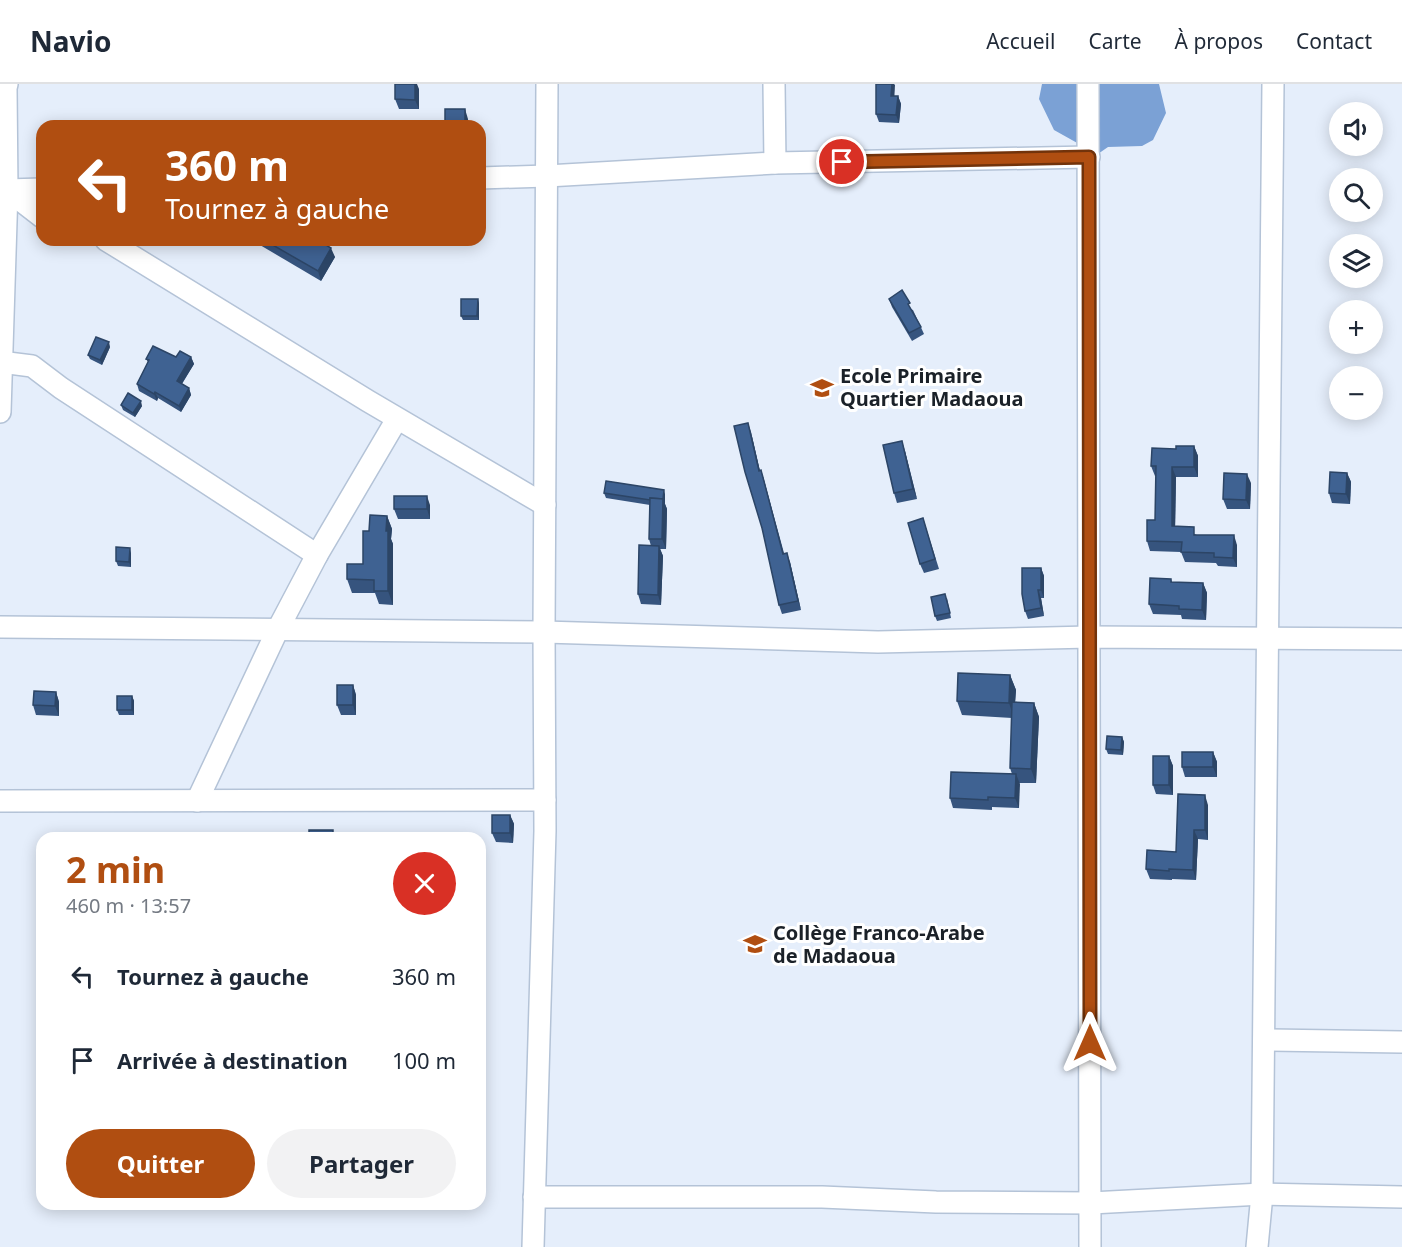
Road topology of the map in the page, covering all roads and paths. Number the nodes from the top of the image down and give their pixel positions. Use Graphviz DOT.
graph roads {
  1 [pos="8,84"];
  2 [pos="547,84"];
  3 [pos="774,84"];
  4 [pos="1088,84"];
  5 [pos="1273,84"];
  6 [pos="1089,157"];
  7 [pos="775,163"];
  8 [pos="547,176"];
  9 [pos="486,178"];
  10 [pos="36,189"];
  11 [pos="7,190"];
  12 [pos="36,212"];
  13 [pos="116,246"];
  14 [pos="1,362"];
  15 [pos="0,412"];
  16 [pos="397,418"];
  17 [pos="545,505"];
  18 [pos="317,555"];
  19 [pos="0,627"];
  20 [pos="278,629"];
  21 [pos="544,632"];
  22 [pos="1089,637"];
  23 [pos="1268,638"];
  24 [pos="1402,639"];
  25 [pos="545,800"];
  26 [pos="0,801"];
  27 [pos="197,801"];
  28 [pos="1264,1040"];
  29 [pos="1402,1042"];
  30 [pos="1262,1194"];
  31 [pos="534,1197"];
  32 [pos="1402,1197"];
  33 [pos="1090,1203"];
  34 [pos="533,1247"];
  35 [pos="1090,1247"];
  36 [pos="1257,1247"];
  1 -- 11 [label="street"];
  2 -- 8 [label="street"];
  3 -- 7 [label="street"];
  4 -- 6 [label="street"];
  5 -- 23 [label="street"];
  6 -- 7 [label="street"];
  6 -- 22 [label="street"];
  7 -- 8 [label="street"];
  8 -- 9 [label="street"];
  8 -- 17 [label="street"];
  10 -- 11 [label="street"];
  11 -- 12 [label="street"];
  11 -- 14 [label="street"];
  13 -- 16 [label="street"];
  14 -- 15 [label="street"];
  14 -- 18 [label="street"];
  16 -- 17 [label="street"];
  16 -- 18 [label="street"];
  17 -- 21 [label="street"];
  18 -- 20 [label="street"];
  19 -- 20 [label="street"];
  20 -- 21 [label="street"];
  20 -- 27 [label="street"];
  21 -- 22 [label="street"];
  21 -- 25 [label="street"];
  22 -- 23 [label="street"];
  22 -- 33 [label="street"];
  23 -- 24 [label="street"];
  23 -- 28 [label="street"];
  25 -- 27 [label="street"];
  25 -- 31 [label="street"];
  26 -- 27 [label="street"];
  28 -- 29 [label="street"];
  28 -- 30 [label="street"];
  30 -- 32 [label="street"];
  30 -- 33 [label="street"];
  30 -- 36 [label="street"];
  31 -- 33 [label="street"];
  31 -- 34 [label="street"];
  33 -- 35 [label="street"];
}
